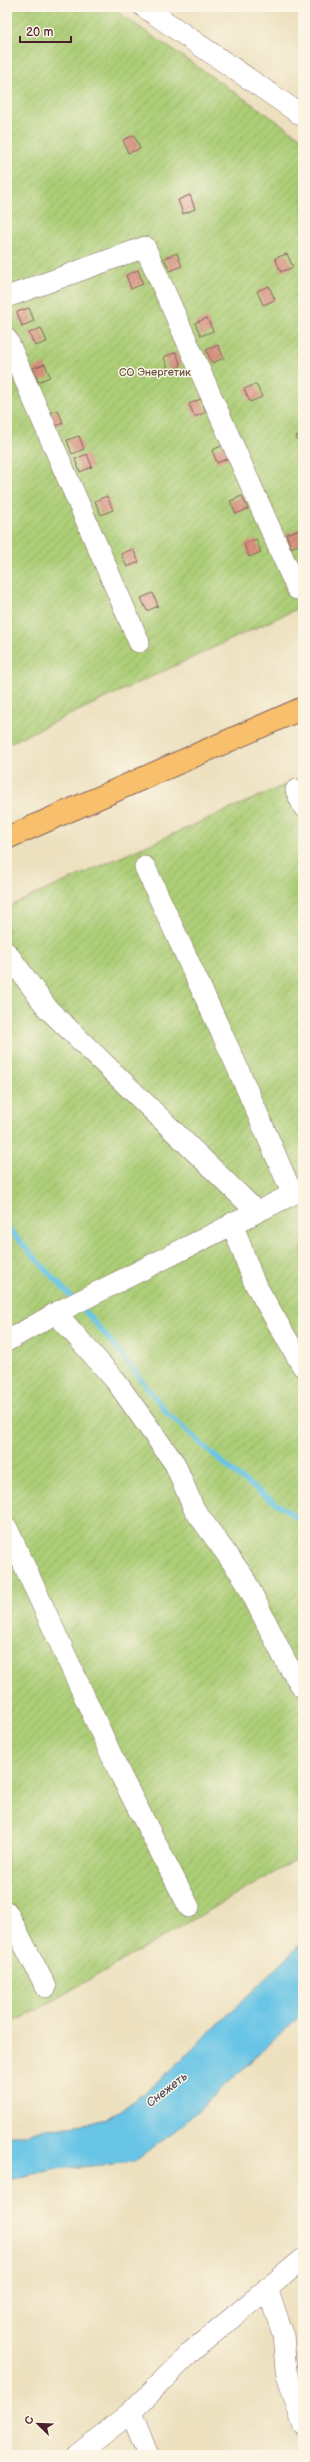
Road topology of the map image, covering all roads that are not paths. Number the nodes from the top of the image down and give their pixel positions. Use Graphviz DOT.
graph roads {
  1 [pos="144,7"];
  2 [pos="303,116"];
  3 [pos="7,297"];
  4 [pos="7,339"];
  5 [pos="297,589"];
  6 [pos="139,642"];
  7 [pos="303,708"];
  8 [pos="7,838"];
  9 [pos="145,867"];
  10 [pos="7,952"];
  11 [pos="297,1191"];
  12 [pos="256,1211"];
  13 [pos="232,1223"];
  14 [pos="56,1313"];
  15 [pos="7,1341"];
  16 [pos="303,1367"];
  17 [pos="7,1528"];
  18 [pos="303,1688"];
  19 [pos="189,1907"];
  20 [pos="7,1912"];
  21 [pos="46,1987"];
  22 [pos="303,2259"];
  23 [pos="267,2288"];
  24 [pos="131,2412"];
  25 [pos="303,2425"];
  26 [pos="77,2455"];
  27 [pos="148,2455"];
  1 -- 2 [label="street"];
  3 -- 5 [label="street"];
  4 -- 6 [label="street"];
  7 -- 8 [label="main road"];
  9 -- 11 [label="street"];
  10 -- 12 [label="street"];
  11 -- 12 [label="street"];
  12 -- 13 [label="street"];
  13 -- 14 [label="street"];
  13 -- 16 [label="street"];
  14 -- 15 [label="street"];
  14 -- 18 [label="street"];
  17 -- 19 [label="street"];
  20 -- 21 [label="street"];
  22 -- 23 [label="street"];
  23 -- 24 [label="street"];
  23 -- 25 [label="street"];
  24 -- 26 [label="street"];
  24 -- 27 [label="street"];
}
